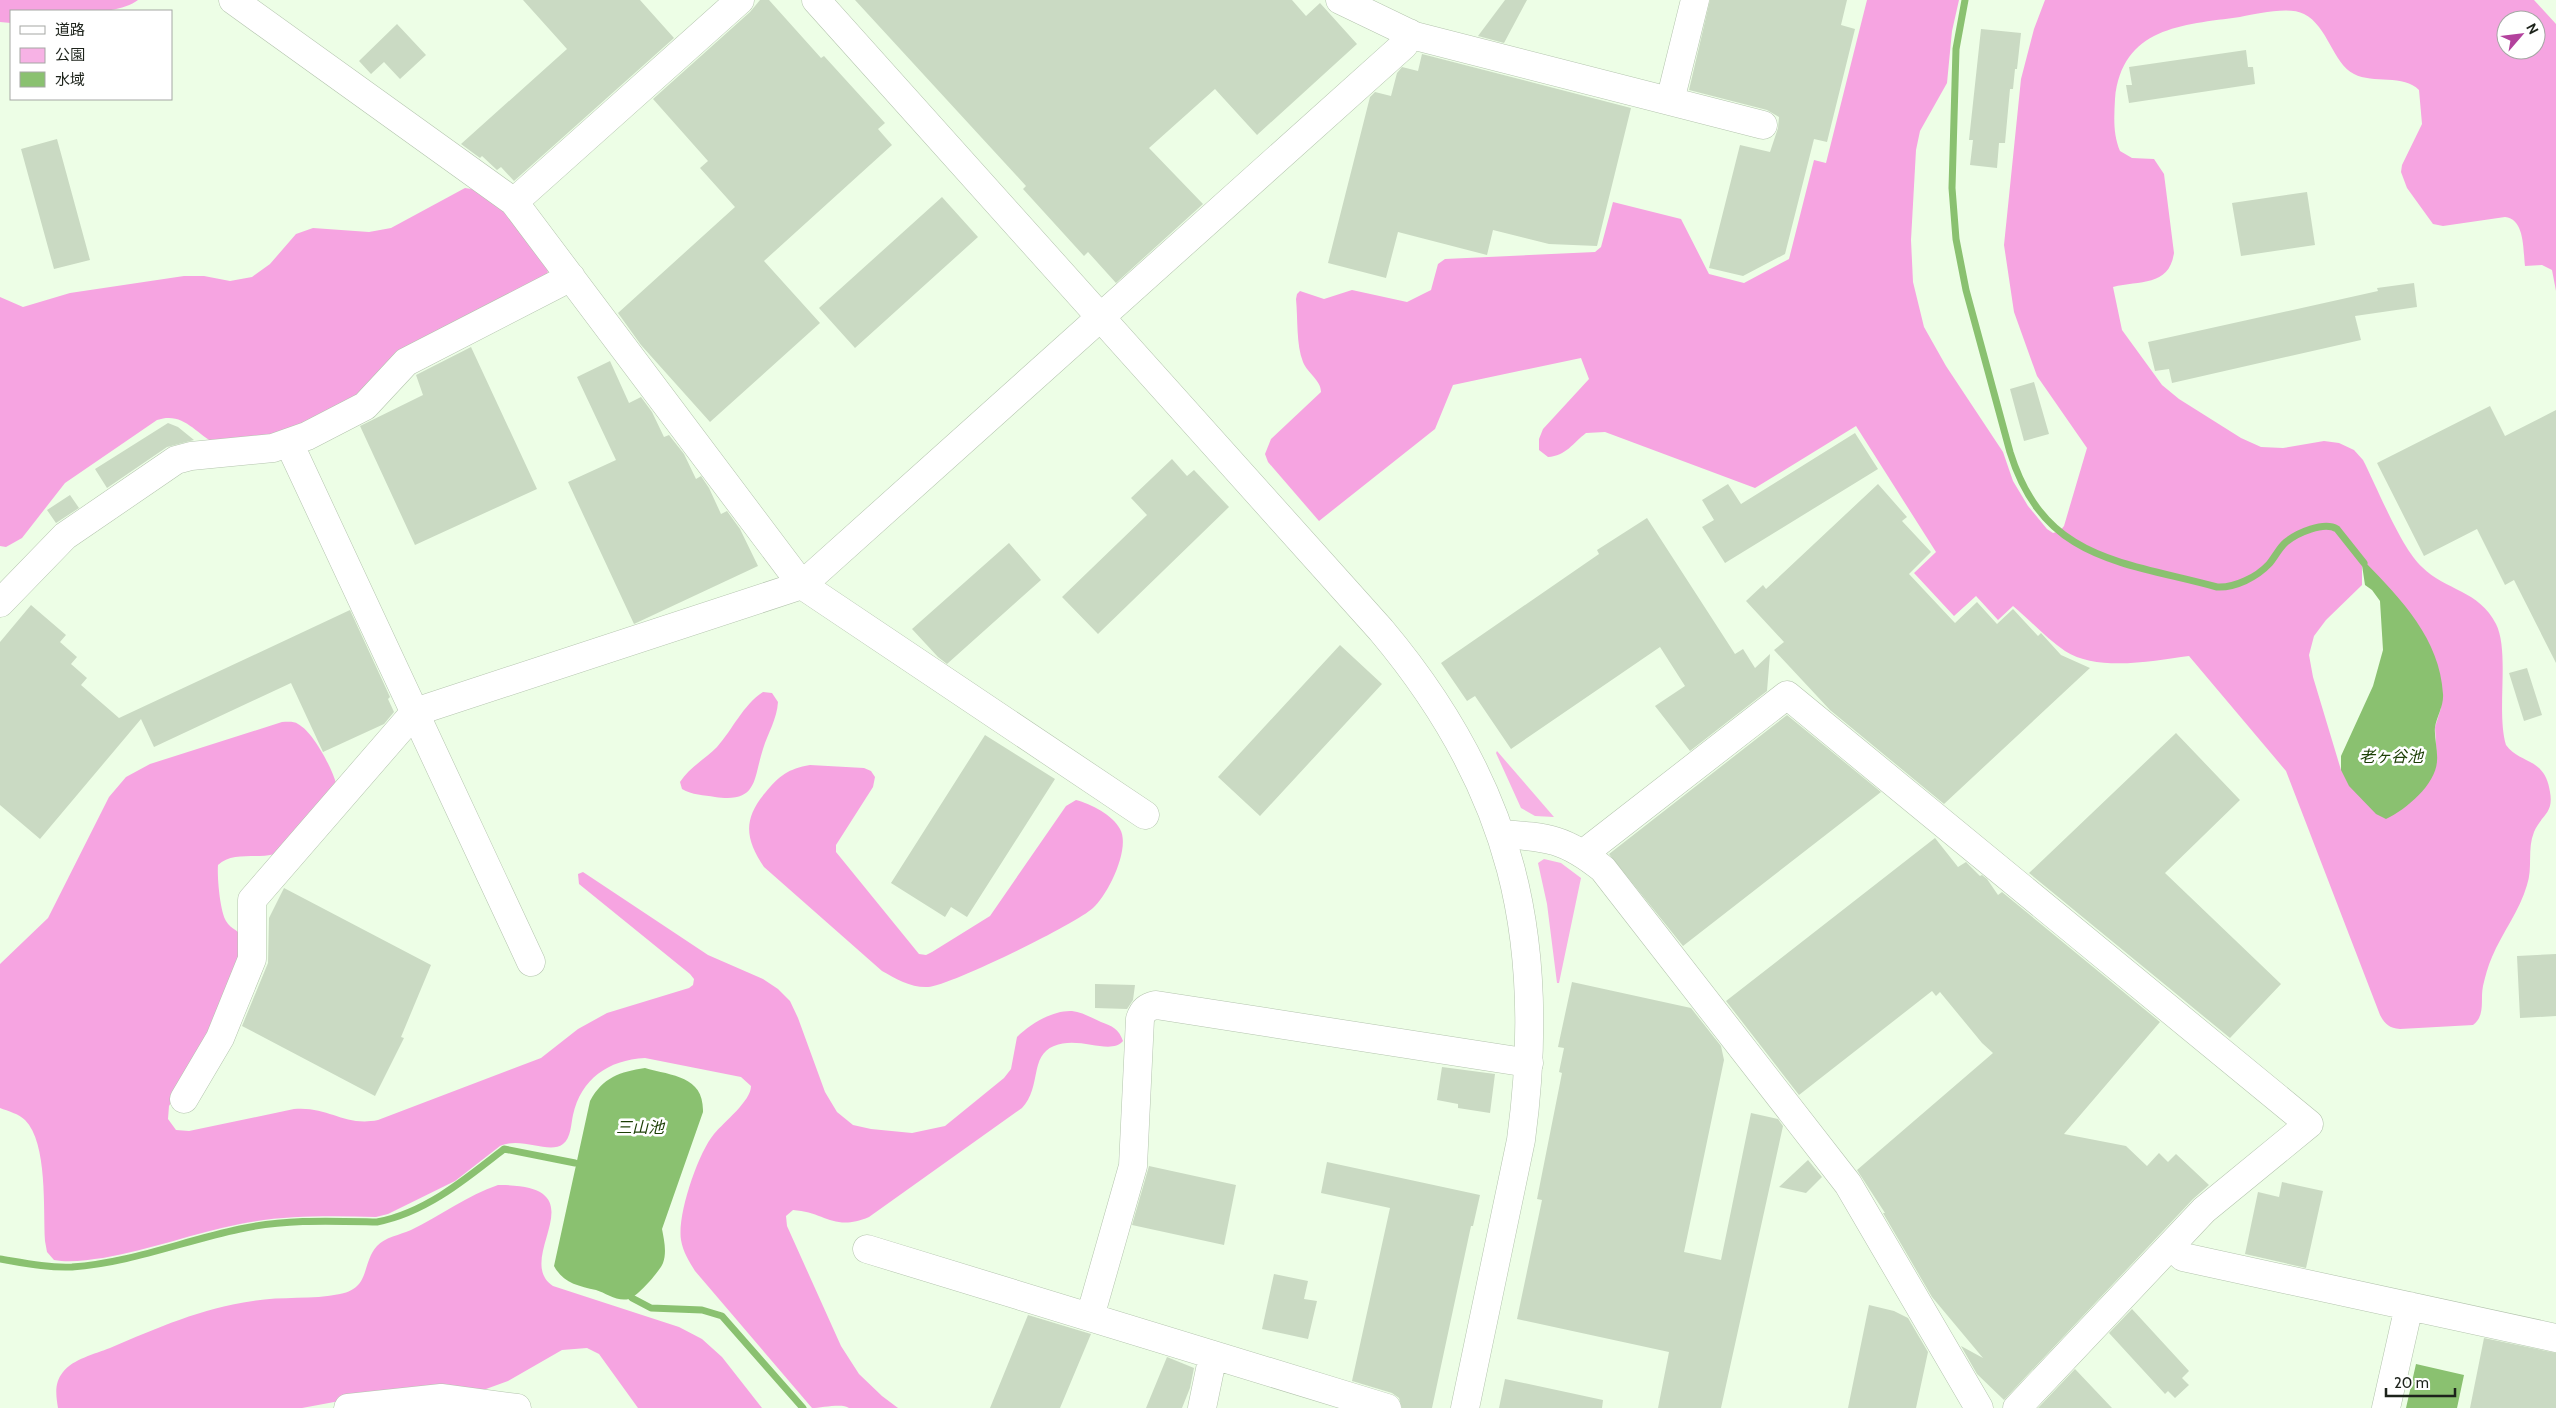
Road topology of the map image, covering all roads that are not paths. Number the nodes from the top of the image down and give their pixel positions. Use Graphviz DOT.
graph roads {
  1 [pos="233,0"];
  2 [pos="740,0"];
  3 [pos="816,0"];
  4 [pos="1340,0"];
  5 [pos="1695,0"];
  6 [pos="1409,33"];
  7 [pos="1670,101"];
  8 [pos="1763,125"];
  9 [pos="514,202"];
  10 [pos="571,277"];
  11 [pos="1101,317"];
  12 [pos="289,443"];
  13 [pos="802,585"];
  14 [pos="0,603"];
  15 [pos="415,712"];
  16 [pos="1145,815"];
  17 [pos="1501,834"];
  18 [pos="1584,853"];
  19 [pos="531,962"];
  20 [pos="1529,1063"];
  21 [pos="184,1099"];
  22 [pos="2170,1245"];
  23 [pos="867,1249"];
  24 [pos="2409,1306"];
  25 [pos="1090,1317"];
  26 [pos="2556,1338"];
  27 [pos="1213,1355"];
  28 [pos="348,1408"];
  29 [pos="517,1408"];
  30 [pos="1202,1408"];
  31 [pos="1388,1408"];
  32 [pos="1465,1408"];
  33 [pos="1979,1408"];
  34 [pos="2017,1408"];
  35 [pos="2386,1408"];
  1 -- 9 [label="street"];
  2 -- 9 [label="street"];
  3 -- 11 [label="street"];
  4 -- 6 [label="street"];
  5 -- 7 [label="street"];
  6 -- 7 [label="street"];
  6 -- 11 [label="street"];
  7 -- 8 [label="street"];
  9 -- 10 [label="street"];
  10 -- 12 [label="street"];
  10 -- 13 [label="street"];
  11 -- 13 [label="street"];
  11 -- 17 [label="street"];
  12 -- 14 [label="street"];
  12 -- 15 [label="street"];
  13 -- 15 [label="street"];
  13 -- 16 [label="street"];
  15 -- 19 [label="street"];
  15 -- 21 [label="street"];
  17 -- 18 [label="street"];
  17 -- 20 [label="street"];
  18 -- 22 [label="street"];
  18 -- 33 [label="street"];
  20 -- 25 [label="street"];
  20 -- 32 [label="street"];
  22 -- 24 [label="street"];
  22 -- 34 [label="street"];
  23 -- 25 [label="street"];
  24 -- 26 [label="street"];
  24 -- 35 [label="street"];
  25 -- 27 [label="street"];
  27 -- 30 [label="street"];
  27 -- 31 [label="street"];
  28 -- 29 [label="street"];
}
